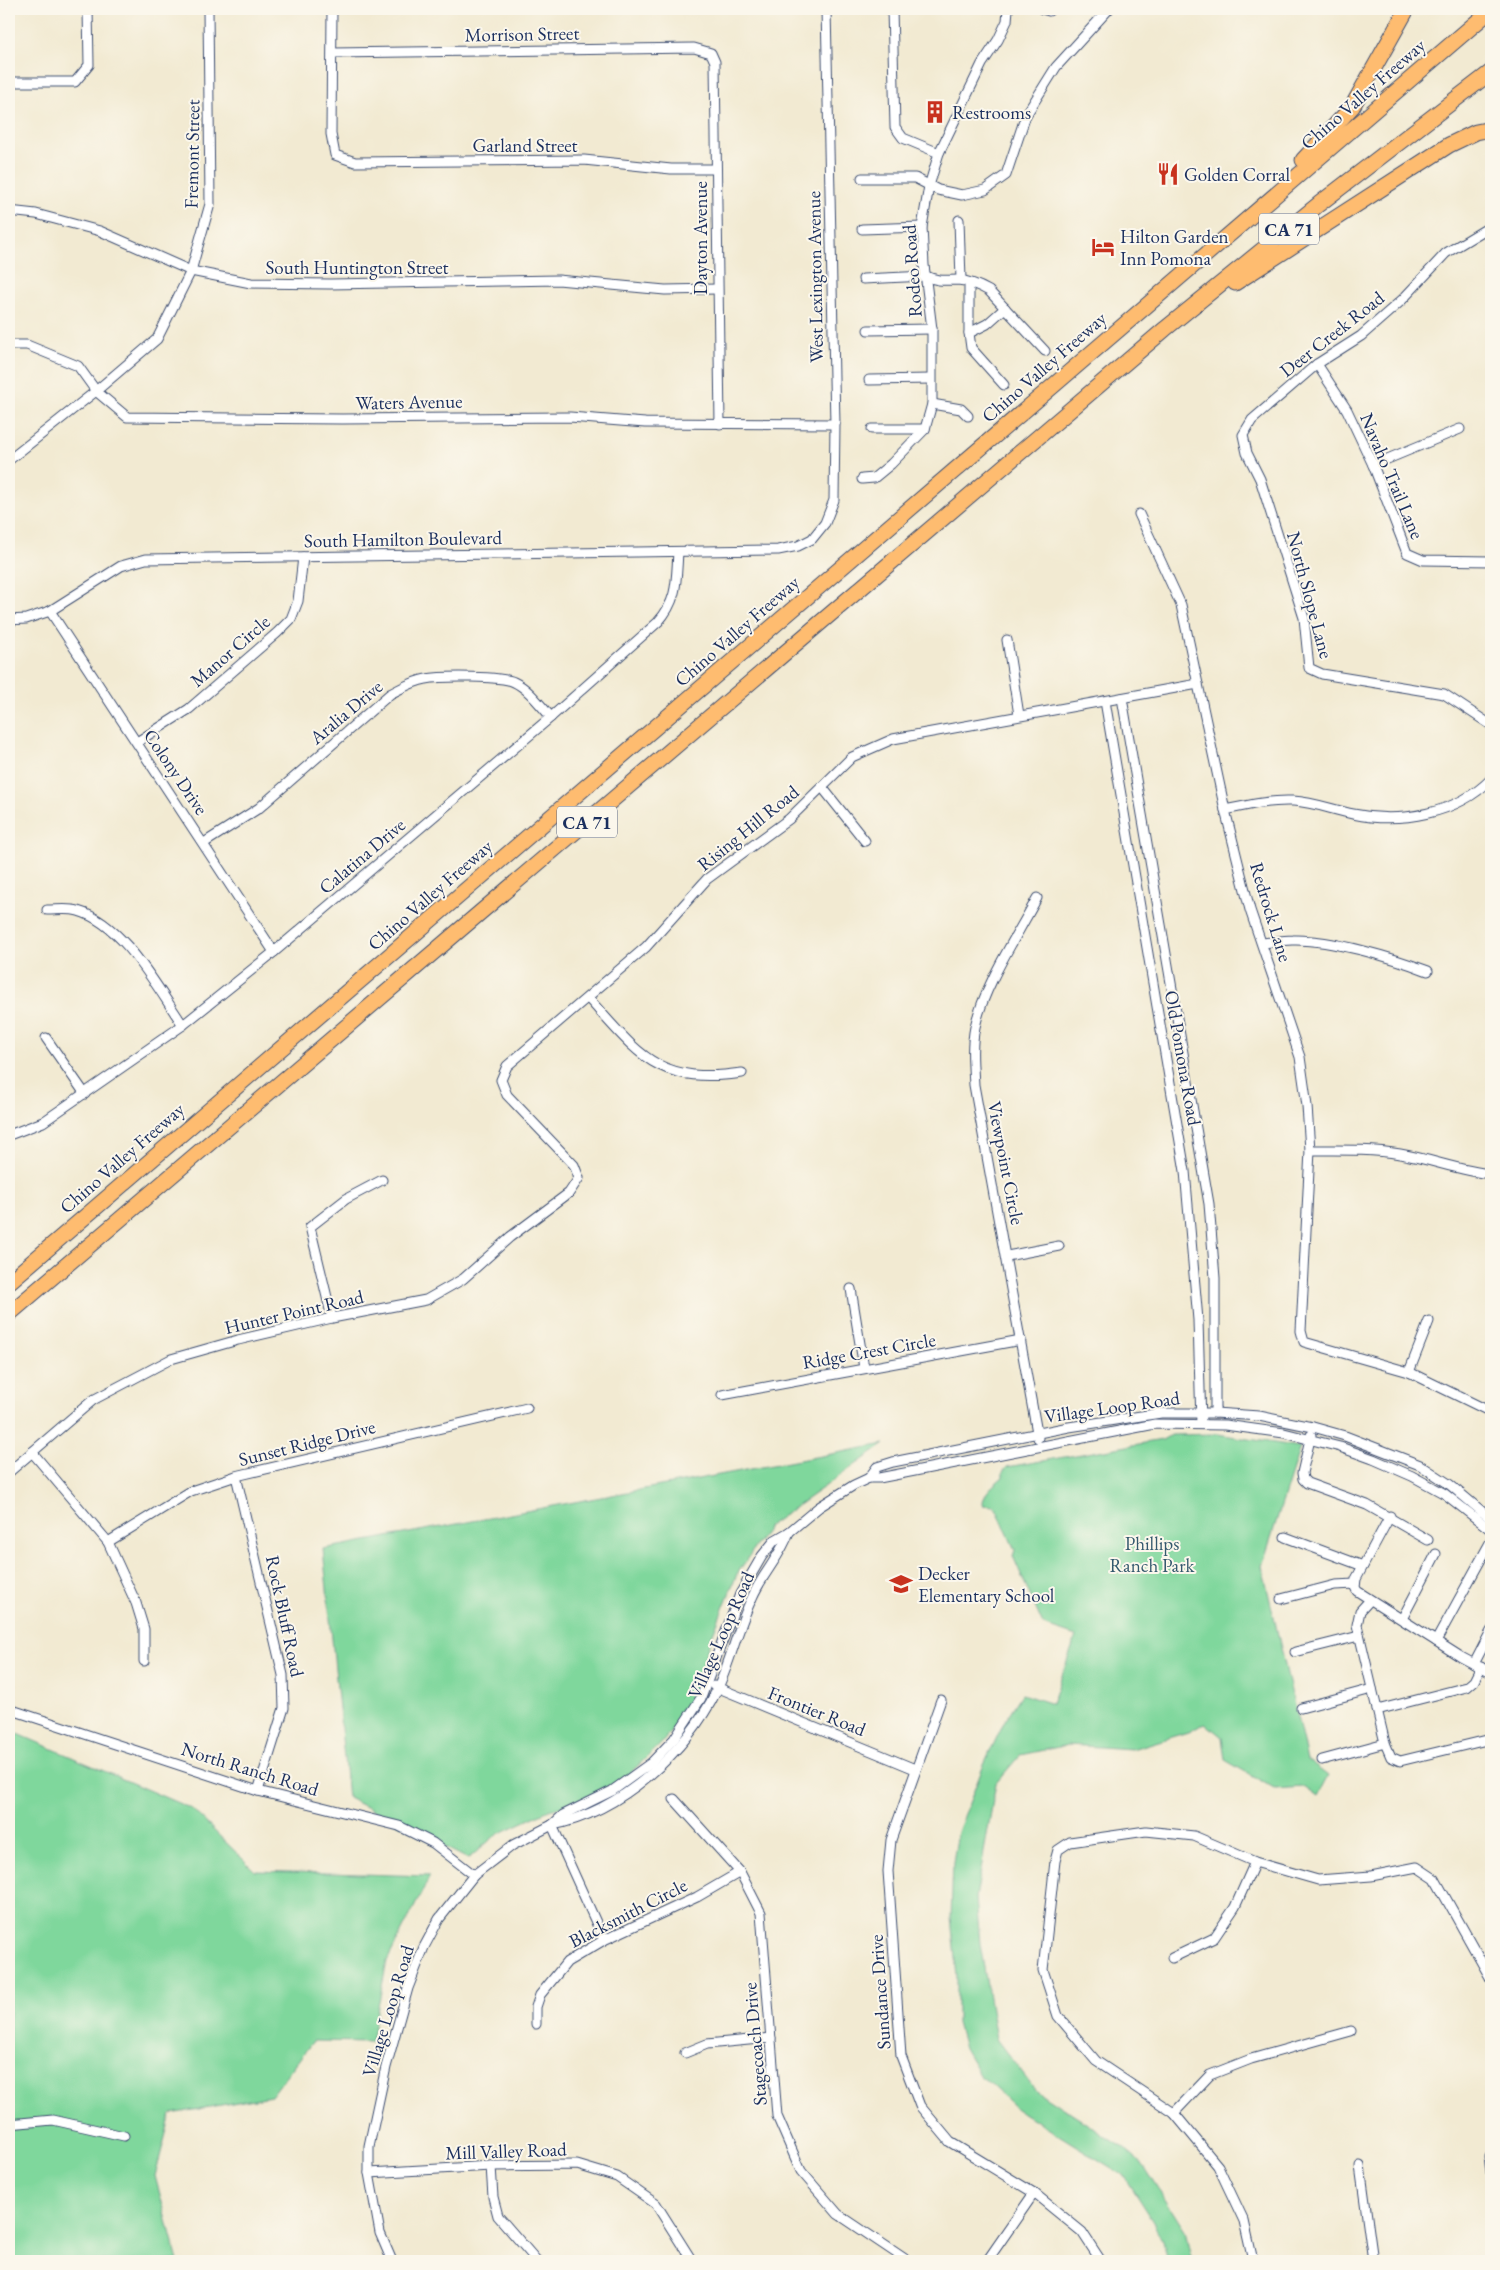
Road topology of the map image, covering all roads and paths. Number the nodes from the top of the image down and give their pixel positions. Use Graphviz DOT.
graph roads {
  1 [pos="88,9"];
  2 [pos="208,9"];
  3 [pos="332,9"];
  4 [pos="826,9"];
  5 [pos="892,9"];
  6 [pos="1008,9"];
  7 [pos="1110,9"];
  8 [pos="1407,9"];
  9 [pos="1491,10"];
  10 [pos="333,53"];
  11 [pos="710,53"];
  12 [pos="1491,72"];
  13 [pos="9,82"];
  14 [pos="1491,129"];
  15 [pos="938,153"];
  16 [pos="716,168"];
  17 [pos="862,178"];
  18 [pos="929,186"];
  19 [pos="9,211"];
  20 [pos="959,220"];
  21 [pos="1491,226"];
  22 [pos="922,227"];
  23 [pos="862,229"];
  24 [pos="192,271"];
  25 [pos="926,276"];
  26 [pos="863,279"];
  27 [pos="965,282"];
  28 [pos="716,290"];
  29 [pos="1005,308"];
  30 [pos="932,329"];
  31 [pos="1165,329"];
  32 [pos="868,330"];
  33 [pos="969,333"];
  34 [pos="9,345"];
  35 [pos="1044,351"];
  36 [pos="1088,356"];
  37 [pos="1318,364"];
  38 [pos="931,379"];
  39 [pos="869,380"];
  40 [pos="1004,385"];
  41 [pos="96,392"];
  42 [pos="932,404"];
  43 [pos="968,416"];
  44 [pos="720,424"];
  45 [pos="835,424"];
  46 [pos="872,429"];
  47 [pos="925,429"];
  48 [pos="1460,429"];
  49 [pos="1243,435"];
  50 [pos="9,460"];
  51 [pos="1373,465"];
  52 [pos="862,479"];
  53 [pos="1139,514"];
  54 [pos="812,538"];
  55 [pos="678,552"];
  56 [pos="303,557"];
  57 [pos="1491,561"];
  58 [pos="50,611"];
  59 [pos="9,620"];
  60 [pos="1007,640"];
  61 [pos="1198,684"];
  62 [pos="1122,698"];
  63 [pos="1105,701"];
  64 [pos="1019,715"];
  65 [pos="551,716"];
  66 [pos="1491,725"];
  67 [pos="137,742"];
  68 [pos="1491,779"];
  69 [pos="822,787"];
  70 [pos="1225,810"];
  71 [pos="865,841"];
  72 [pos="204,843"];
  73 [pos="1038,898"];
  74 [pos="47,910"];
  75 [pos="1263,943"];
  76 [pos="274,952"];
  77 [pos="1428,971"];
  78 [pos="588,998"];
  79 [pos="182,1025"];
  80 [pos="46,1038"];
  81 [pos="742,1073"];
  82 [pos="85,1094"];
  83 [pos="9,1135"];
  84 [pos="1310,1150"];
  85 [pos="1491,1174"];
  86 [pos="579,1178"];
  87 [pos="382,1180"];
  88 [pos="1059,1246"];
  89 [pos="1006,1256"];
  90 [pos="9,1282"];
  91 [pos="851,1289"];
  92 [pos="9,1314"];
  93 [pos="332,1318"];
  94 [pos="1429,1322"];
  95 [pos="1022,1340"];
  96 [pos="864,1368"];
  97 [pos="1409,1372"];
  98 [pos="722,1395"];
  99 [pos="527,1408"];
  100 [pos="1491,1412"];
  101 [pos="1201,1413"];
  102 [pos="1215,1413"];
  103 [pos="1201,1424"];
  104 [pos="1313,1427"];
  105 [pos="1037,1433"];
  106 [pos="1310,1439"];
  107 [pos="1039,1446"];
  108 [pos="32,1452"];
  109 [pos="9,1472"];
  110 [pos="236,1476"];
  111 [pos="868,1478"];
  112 [pos="1390,1516"];
  113 [pos="1491,1520"];
  114 [pos="1491,1530"];
  115 [pos="789,1532"];
  116 [pos="1285,1537"];
  117 [pos="1428,1540"];
  118 [pos="108,1542"];
  119 [pos="1491,1542"];
  120 [pos="1436,1554"];
  121 [pos="1363,1566"];
  122 [pos="1355,1584"];
  123 [pos="1281,1600"];
  124 [pos="1370,1600"];
  125 [pos="1402,1619"];
  126 [pos="1491,1631"];
  127 [pos="1359,1636"];
  128 [pos="1436,1641"];
  129 [pos="1295,1652"];
  130 [pos="144,1661"];
  131 [pos="1478,1666"];
  132 [pos="1491,1673"];
  133 [pos="708,1683"];
  134 [pos="718,1688"];
  135 [pos="1372,1690"];
  136 [pos="940,1700"];
  137 [pos="9,1708"];
  138 [pos="1301,1708"];
  139 [pos="1377,1710"];
  140 [pos="1491,1738"];
  141 [pos="1385,1743"];
  142 [pos="1322,1760"];
  143 [pos="915,1769"];
  144 [pos="258,1791"];
  145 [pos="674,1800"];
  146 [pos="552,1825"];
  147 [pos="1255,1862"];
  148 [pos="740,1872"];
  149 [pos="474,1875"];
  150 [pos="604,1940"];
  151 [pos="1172,1958"];
  152 [pos="1491,1978"];
  153 [pos="536,2024"];
  154 [pos="1351,2031"];
  155 [pos="771,2038"];
  156 [pos="685,2053"];
  157 [pos="1174,2113"];
  158 [pos="9,2124"];
  159 [pos="124,2136"];
  160 [pos="1489,2157"];
  161 [pos="491,2166"];
  162 [pos="1360,2166"];
  163 [pos="369,2173"];
  164 [pos="1491,2173"];
  165 [pos="1034,2193"];
  166 [pos="392,2261"];
  167 [pos="537,2261"];
  168 [pos="692,2261"];
  169 [pos="908,2261"];
  170 [pos="987,2261"];
  171 [pos="1101,2261"];
  172 [pos="1253,2261"];
  173 [pos="1373,2261"];
  1 -- 13 [label="street"];
  2 -- 24 [label="street, Fremont Street"];
  3 -- 10 [label="street"];
  4 -- 45 [label="street, West Lexington Avenue"];
  5 -- 15 [label="street"];
  6 -- 15 [label="street, Rodeo Road"];
  7 -- 18 [label="street"];
  8 -- 36 [label="highway"];
  9 -- 36 [label="highway, Chino Valley Freeway / CA 71"];
  10 -- 11 [label="street, Morrison Street"];
  10 -- 16 [label="street, Garland Street"];
  11 -- 16 [label="street, Dayton Avenue"];
  12 -- 31 [label="highway, CA 71"];
  14 -- 31 [label="highway"];
  15 -- 18 [label="street, Rodeo Road"];
  16 -- 28 [label="street, Dayton Avenue"];
  17 -- 18 [label="street"];
  18 -- 22 [label="street, Rodeo Road"];
  19 -- 24 [label="street, South Huntington Street"];
  20 -- 27 [label="street"];
  21 -- 37 [label="street, Deer Creek Road"];
  22 -- 23 [label="street"];
  22 -- 25 [label="street, Rodeo Road"];
  24 -- 28 [label="street, South Huntington Street"];
  24 -- 41 [label="street, Fremont Street"];
  25 -- 26 [label="street"];
  25 -- 27 [label="street"];
  25 -- 30 [label="street, Rodeo Road"];
  27 -- 29 [label="street"];
  27 -- 33 [label="street"];
  28 -- 44 [label="street, Dayton Avenue"];
  29 -- 33 [label="street"];
  29 -- 35 [label="street"];
  30 -- 32 [label="street"];
  30 -- 38 [label="street, Rodeo Road"];
  31 -- 92 [label="highway, CA 71"];
  33 -- 40 [label="street"];
  34 -- 41 [label="street, Waters Avenue"];
  36 -- 90 [label="highway, Chino Valley Freeway / CA 71"];
  37 -- 49 [label="street, Deer Creek Road"];
  37 -- 51 [label="street, Navaho Trail Lane"];
  38 -- 39 [label="street"];
  38 -- 42 [label="street, Rodeo Road"];
  41 -- 44 [label="street, Waters Avenue"];
  41 -- 50 [label="street, Fremont Street"];
  42 -- 43 [label="street"];
  42 -- 47 [label="street, Rodeo Road"];
  44 -- 45 [label="street, Waters Avenue"];
  45 -- 54 [label="street, West Lexington Avenue"];
  46 -- 47 [label="street"];
  47 -- 52 [label="street, Rodeo Road"];
  48 -- 51 [label="street"];
  49 -- 66 [label="street, North Slope Lane"];
  51 -- 57 [label="street, Navaho Trail Lane"];
  53 -- 61 [label="street, Redrock Lane"];
  54 -- 55 [label="street, South Hamilton Boulevard"];
  55 -- 56 [label="street, South Hamilton Boulevard"];
  55 -- 65 [label="street, Calatina Drive"];
  56 -- 58 [label="street, South Hamilton Boulevard"];
  56 -- 67 [label="street, Manor Circle"];
  58 -- 59 [label="street, South Hamilton Boulevard"];
  58 -- 67 [label="street, Colony Drive"];
  60 -- 64 [label="street"];
  61 -- 62 [label="street, Rising Hill Road"];
  61 -- 70 [label="street, Redrock Lane"];
  62 -- 63 [label="street, Rising Hill Road"];
  62 -- 102 [label="street, Old Pomona Road"];
  63 -- 64 [label="street, Rising Hill Road"];
  63 -- 101 [label="street, Old Pomona Road"];
  64 -- 69 [label="street, Rising Hill Road"];
  65 -- 72 [label="street, Aralia Drive"];
  65 -- 76 [label="street, Calatina Drive"];
  67 -- 72 [label="street, Colony Drive"];
  68 -- 70 [label="street"];
  69 -- 71 [label="street"];
  69 -- 78 [label="street, Rising Hill Road"];
  70 -- 75 [label="street, Redrock Lane"];
  72 -- 76 [label="street, Colony Drive"];
  73 -- 89 [label="street, Viewpoint Circle"];
  74 -- 79 [label="street"];
  75 -- 77 [label="street"];
  75 -- 84 [label="street, Redrock Lane"];
  76 -- 79 [label="street, Calatina Drive"];
  78 -- 81 [label="street"];
  78 -- 86 [label="street, Rising Hill Road"];
  79 -- 82 [label="street, Calatina Drive"];
  80 -- 82 [label="street"];
  82 -- 83 [label="street, Calatina Drive"];
  84 -- 85 [label="street"];
  84 -- 97 [label="street, Redrock Lane"];
  86 -- 93 [label="street, Hunter Point Road"];
  87 -- 93 [label="street"];
  88 -- 89 [label="street"];
  89 -- 95 [label="street, Viewpoint Circle"];
  91 -- 96 [label="street"];
  93 -- 108 [label="street, Hunter Point Road"];
  94 -- 97 [label="street"];
  95 -- 96 [label="street, Ridge Crest Circle"];
  95 -- 105 [label="street, Viewpoint Circle"];
  96 -- 98 [label="street, Ridge Crest Circle"];
  97 -- 100 [label="street"];
  99 -- 110 [label="street, Sunset Ridge Drive"];
  101 -- 102 [label="street, Village Loop Road"];
  101 -- 103 [label="street, Old Pomona Road"];
  101 -- 105 [label="street, Village Loop Road"];
  102 -- 104 [label="street, Village Loop Road"];
  103 -- 106 [label="street, Village Loop Road"];
  103 -- 107 [label="street, Village Loop Road"];
  104 -- 106 [label="street"];
  104 -- 113 [label="street, Village Loop Road"];
  105 -- 107 [label="street, Viewpoint Circle"];
  105 -- 111 [label="street, Village Loop Road"];
  106 -- 112 [label="street"];
  106 -- 114 [label="street, Village Loop Road"];
  107 -- 111 [label="street, Village Loop Road"];
  108 -- 109 [label="street, Hunter Point Road"];
  108 -- 118 [label="street"];
  110 -- 118 [label="street, Sunset Ridge Drive"];
  110 -- 144 [label="street, Rock Bluff Road"];
  111 -- 115 [label="street, Village Loop Road"];
  112 -- 117 [label="street"];
  112 -- 121 [label="street"];
  115 -- 133 [label="street, Village Loop Road"];
  115 -- 134 [label="street, Village Loop Road"];
  116 -- 121 [label="street"];
  118 -- 130 [label="street"];
  119 -- 128 [label="street"];
  120 -- 125 [label="street"];
  121 -- 122 [label="street"];
  122 -- 123 [label="street"];
  122 -- 124 [label="street"];
  124 -- 125 [label="street"];
  124 -- 127 [label="street"];
  125 -- 128 [label="street"];
  126 -- 131 [label="street"];
  127 -- 129 [label="street"];
  127 -- 135 [label="street"];
  128 -- 131 [label="street"];
  131 -- 132 [label="street"];
  131 -- 139 [label="street"];
  133 -- 134 [label="street, Frontier Road"];
  133 -- 146 [label="street, Village Loop Road"];
  134 -- 143 [label="street, Frontier Road"];
  134 -- 146 [label="street, Village Loop Road"];
  135 -- 138 [label="street"];
  135 -- 139 [label="street"];
  136 -- 143 [label="street, Sundance Drive"];
  137 -- 144 [label="street, North Ranch Road"];
  139 -- 141 [label="street"];
  140 -- 141 [label="street"];
  141 -- 142 [label="street"];
  143 -- 165 [label="street, Sundance Drive"];
  144 -- 149 [label="street, North Ranch Road"];
  145 -- 148 [label="street, Stagecoach Drive"];
  146 -- 149 [label="street, Village Loop Road"];
  146 -- 150 [label="street"];
  147 -- 151 [label="street"];
  147 -- 152 [label="street"];
  147 -- 157 [label="street"];
  148 -- 150 [label="street, Blacksmith Circle"];
  148 -- 155 [label="street, Stagecoach Drive"];
  149 -- 163 [label="street, Village Loop Road"];
  150 -- 153 [label="street, Blacksmith Circle"];
  154 -- 157 [label="street"];
  155 -- 156 [label="street"];
  155 -- 169 [label="street, Stagecoach Drive"];
  157 -- 172 [label="street"];
  158 -- 159 [label="street"];
  160 -- 164 [label="street"];
  161 -- 163 [label="street, Mill Valley Road"];
  161 -- 167 [label="street"];
  161 -- 168 [label="street, Mill Valley Road"];
  162 -- 173 [label="street"];
  163 -- 166 [label="street, Village Loop Road"];
  165 -- 170 [label="street"];
  165 -- 171 [label="street, Sundance Drive"];
}
